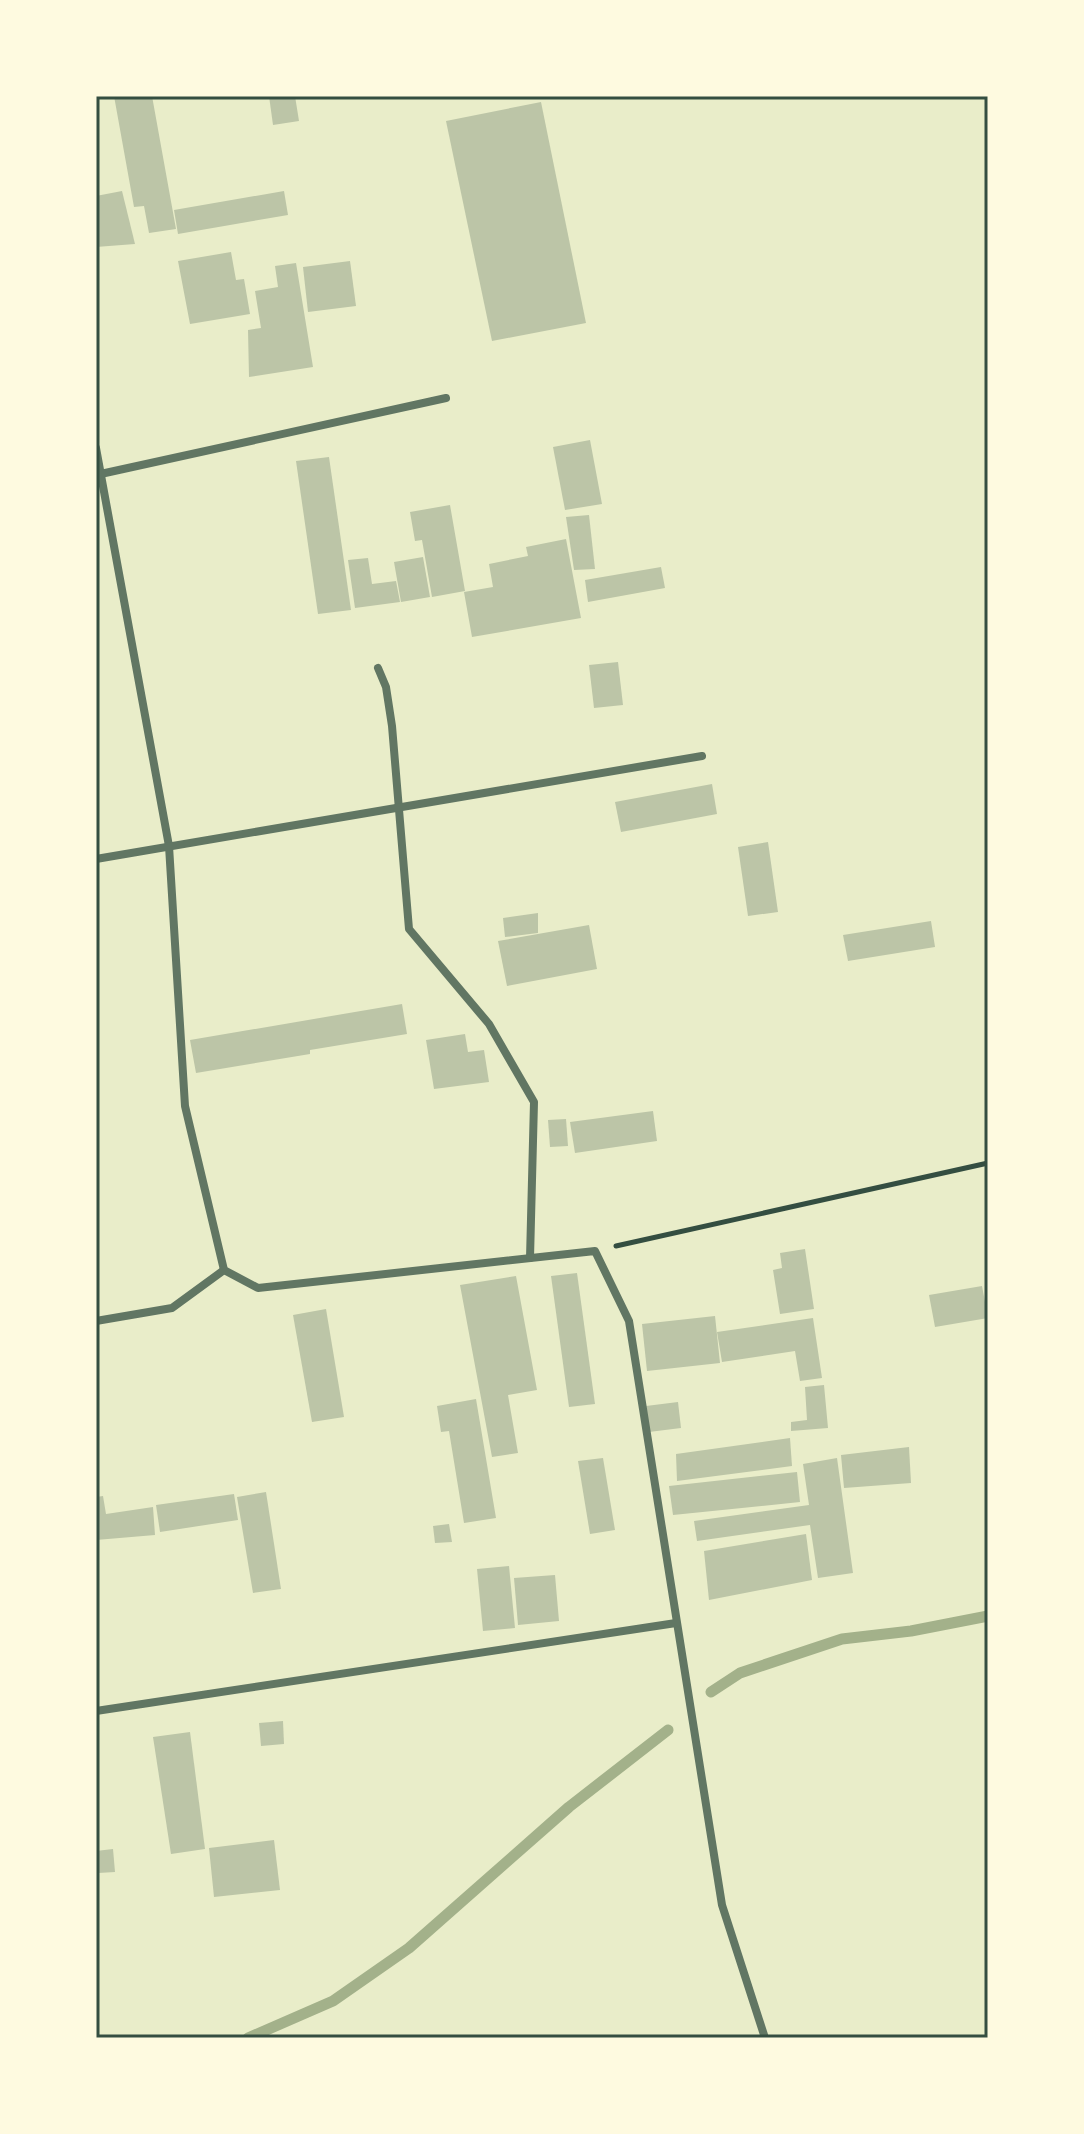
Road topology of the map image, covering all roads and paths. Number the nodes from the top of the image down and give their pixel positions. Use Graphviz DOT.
graph roads {
  1 [pos="446,398"];
  2 [pos="96,448"];
  3 [pos="99,476"];
  4 [pos="378,668"];
  5 [pos="702,756"];
  6 [pos="399,807"];
  7 [pos="169,846"];
  8 [pos="96,859"];
  9 [pos="988,1163"];
  10 [pos="595,1251"];
  11 [pos="530,1258"];
  12 [pos="224,1270"];
  13 [pos="96,1321"];
  14 [pos="676,1623"];
  15 [pos="96,1711"];
  16 [pos="765,2038"];
  1 -- 3 [label="street"];
  2 -- 3 [label="street"];
  3 -- 7 [label="street"];
  4 -- 6 [label="street"];
  5 -- 6 [label="street"];
  6 -- 7 [label="street"];
  6 -- 11 [label="street"];
  7 -- 8 [label="street"];
  7 -- 12 [label="street"];
  9 -- 10 [label="path"];
  10 -- 11 [label="street"];
  10 -- 14 [label="street"];
  11 -- 12 [label="street"];
  12 -- 13 [label="street"];
  14 -- 15 [label="street"];
  14 -- 16 [label="street"];
}
